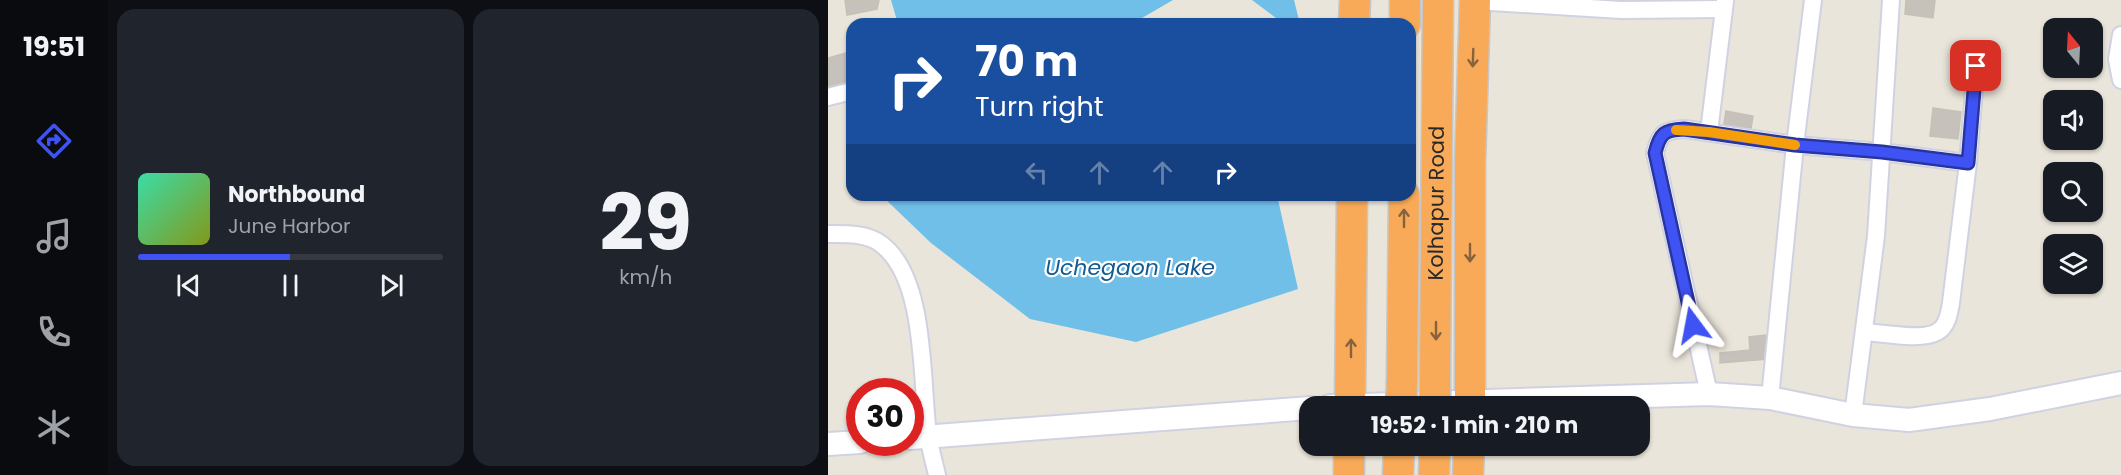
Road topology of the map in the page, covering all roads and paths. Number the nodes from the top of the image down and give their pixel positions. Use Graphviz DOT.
graph roads {
  1 [pos="1355,0"];
  2 [pos="1405,0"];
  3 [pos="1438,0"];
  4 [pos="1475,0"];
  5 [pos="1813,0"];
  6 [pos="1891,0"];
  7 [pos="1725,5"];
  8 [pos="1354,18"];
  9 [pos="1405,18"];
  10 [pos="2121,35"];
  11 [pos="1976,66"];
  12 [pos="2121,80"];
  13 [pos="846,92"];
  14 [pos="828,97"];
  15 [pos="1709,132"];
  16 [pos="1795,145"];
  17 [pos="1882,152"];
  18 [pos="1968,163"];
  19 [pos="1352,201"];
  20 [pos="1404,201"];
  21 [pos="828,234"];
  22 [pos="1865,332"];
  23 [pos="917,378"];
  24 [pos="2121,383"];
  25 [pos="1708,393"];
  26 [pos="1401,394"];
  27 [pos="1343,396"];
  28 [pos="1435,396"];
  29 [pos="1470,396"];
  30 [pos="1643,396"];
  31 [pos="1770,398"];
  32 [pos="1299,409"];
  33 [pos="1853,415"];
  34 [pos="924,438"];
  35 [pos="846,443"];
  36 [pos="828,444"];
  37 [pos="924,448"];
  38 [pos="1349,456"];
  39 [pos="1399,456"];
  40 [pos="1435,456"];
  41 [pos="1469,456"];
  42 [pos="938,475"];
  43 [pos="1349,475"];
  44 [pos="1398,475"];
  45 [pos="1434,475"];
  46 [pos="1468,475"];
  1 -- 8 [label="highway"];
  2 -- 9 [label="highway"];
  3 -- 28 [label="highway, Kolhapur Road, one-way, bridge"];
  4 -- 7 [label="street"];
  4 -- 29 [label="highway, one-way"];
  5 -- 16 [label="street"];
  6 -- 17 [label="street"];
  7 -- 15 [label="street"];
  10 -- 12 [label="street"];
  11 -- 18 [label="street"];
  13 -- 14 [label="street"];
  15 -- 16 [label="street"];
  15 -- 25 [label="street"];
  16 -- 17 [label="street"];
  16 -- 31 [label="street"];
  17 -- 18 [label="street"];
  17 -- 22 [label="street"];
  18 -- 22 [label="street"];
  27 -- 19 [label="highway, one-way"];
  26 -- 20 [label="highway, one-way"];
  21 -- 23 [label="street"];
  22 -- 33 [label="street"];
  24 -- 33 [label="main road"];
  25 -- 30 [label="main road"];
  25 -- 31 [label="main road"];
  31 -- 33 [label="main road"];
  32 -- 34 [label="main road"];
  35 -- 36 [label="main road"];
  37 -- 42 [label="street"];
  38 -- 43 [label="highway"];
  39 -- 44 [label="highway"];
  40 -- 45 [label="highway"];
  41 -- 46 [label="highway"];
}
